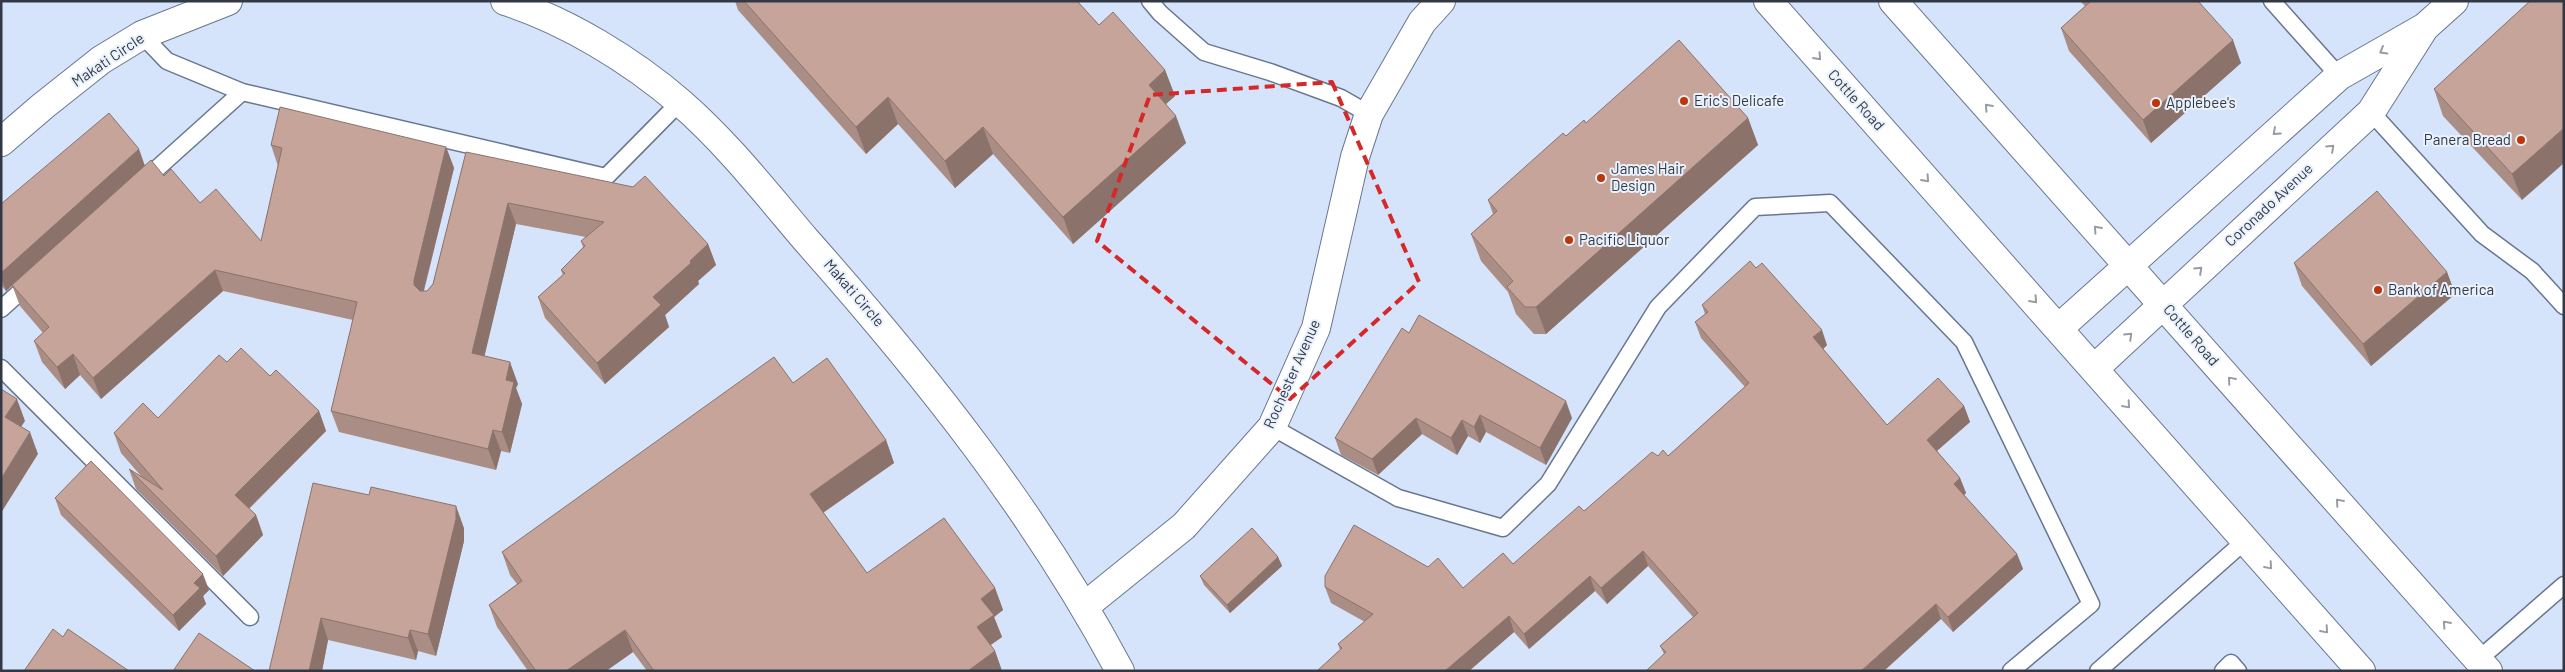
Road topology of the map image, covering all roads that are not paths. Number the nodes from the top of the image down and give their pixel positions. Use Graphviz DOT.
graph roads {
  1 [pos="228,1"];
  2 [pos="505,1"];
  3 [pos="1150,1"];
  4 [pos="1441,1"];
  5 [pos="1768,1"];
  6 [pos="1894,1"];
  7 [pos="2272,1"];
  8 [pos="2454,1"];
  9 [pos="2425,27"];
  10 [pos="142,35"];
  11 [pos="2339,76"];
  12 [pos="242,92"];
  13 [pos="680,102"];
  14 [pos="2371,112"];
  15 [pos="1370,114"];
  16 [pos="1,142"];
  17 [pos="470,145"];
  18 [pos="465,164"];
  19 [pos="132,190"];
  20 [pos="2129,265"];
  21 [pos="45,270"];
  22 [pos="2163,303"];
  23 [pos="2564,306"];
  24 [pos="1,309"];
  25 [pos="2059,328"];
  26 [pos="1,368"];
  27 [pos="2095,368"];
  28 [pos="1272,427"];
  29 [pos="2246,540"];
  30 [pos="2564,585"];
  31 [pos="1085,606"];
  32 [pos="250,617"];
  33 [pos="2483,665"];
  34 [pos="1120,671"];
  35 [pos="2010,671"];
  36 [pos="2098,671"];
  37 [pos="2223,671"];
  38 [pos="2238,671"];
  39 [pos="2361,671"];
  1 -- 10 [label="street, Makati Circle"];
  2 -- 13 [label="street, Makati Circle"];
  3 -- 15 [label="lane"];
  4 -- 15 [label="street, Rochester Avenue"];
  5 -- 25 [label="street, Cottle Road, one-way"];
  20 -- 6 [label="street, Cottle Road, one-way"];
  7 -- 11 [label="lane"];
  8 -- 9 [label="street, Coronado Avenue"];
  9 -- 11 [label="street, Coronado Avenue, one-way"];
  9 -- 14 [label="street, Coronado Avenue"];
  10 -- 12 [label="lane"];
  10 -- 16 [label="street, Makati Circle"];
  11 -- 20 [label="street, Coronado Avenue, one-way"];
  12 -- 17 [label="lane"];
  12 -- 19 [label="lane"];
  13 -- 17 [label="lane"];
  13 -- 31 [label="street, Makati Circle"];
  22 -- 14 [label="street, Coronado Avenue, one-way"];
  14 -- 23 [label="lane"];
  15 -- 28 [label="street, Rochester Avenue"];
  17 -- 18 [label="lane"];
  20 -- 22 [label="street, Cottle Road"];
  20 -- 25 [label="street, Coronado Avenue"];
  21 -- 24 [label="lane"];
  27 -- 22 [label="street, Coronado Avenue, one-way"];
  33 -- 22 [label="street, Cottle Road, one-way"];
  25 -- 27 [label="street, Cottle Road"];
  26 -- 32 [label="lane"];
  27 -- 29 [label="street, Cottle Road, one-way"];
  28 -- 31 [label="street, Rochester Avenue"];
  28 -- 35 [label="lane"];
  29 -- 36 [label="lane"];
  29 -- 39 [label="street, Cottle Road, one-way"];
  30 -- 33 [label="lane"];
  31 -- 34 [label="street, Makati Circle"];
  37 -- 38 [label="lane"];
}
